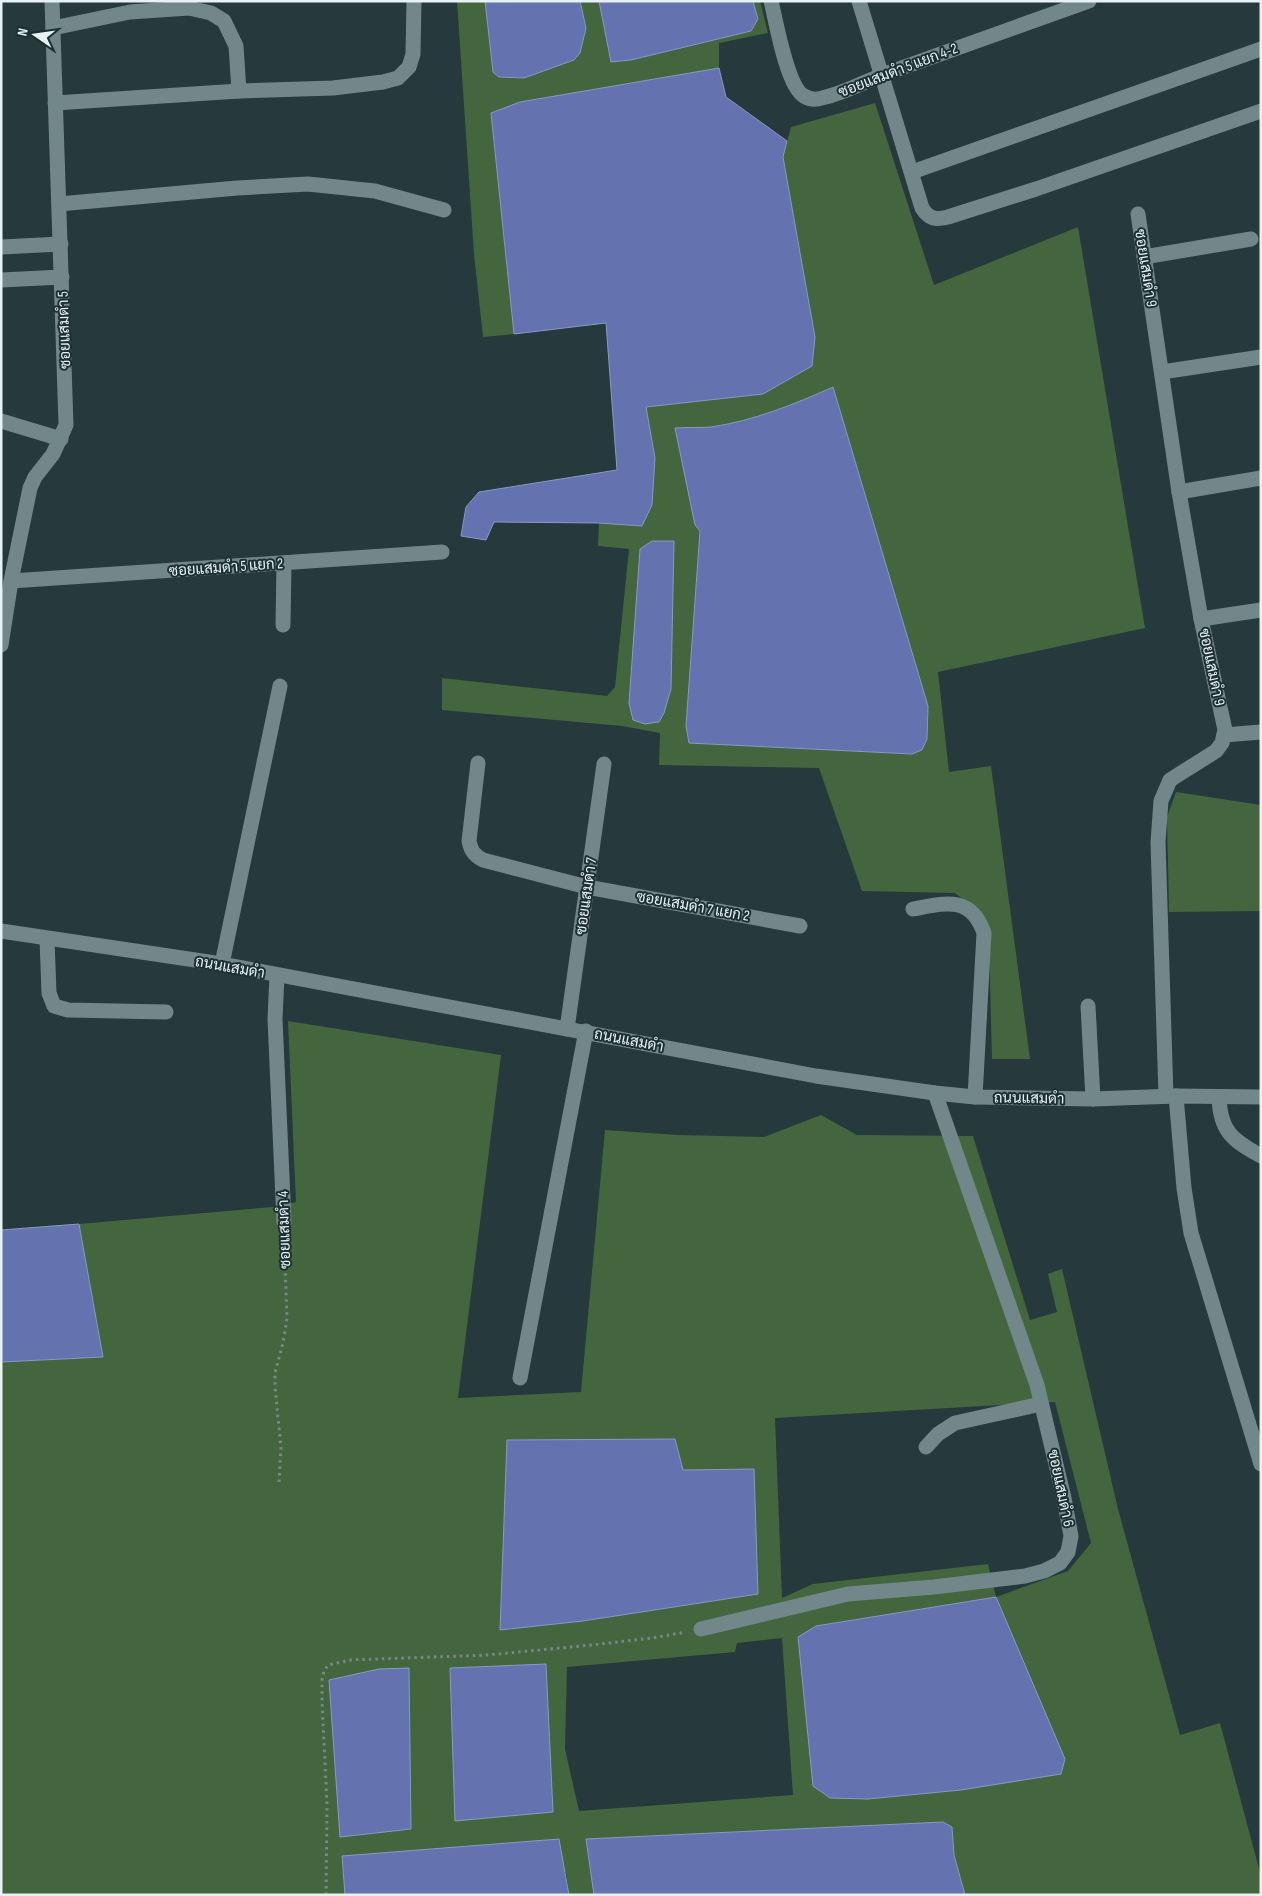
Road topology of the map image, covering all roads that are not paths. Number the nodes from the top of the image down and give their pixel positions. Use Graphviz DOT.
graph roads {
  1 [pos="52,1"];
  2 [pos="414,1"];
  3 [pos="771,1"];
  4 [pos="859,1"];
  5 [pos="1089,1"];
  6 [pos="211,7"];
  7 [pos="53,28"];
  8 [pos="1261,49"];
  9 [pos="882,74"];
  10 [pos="239,91"];
  11 [pos="55,103"];
  12 [pos="1261,111"];
  13 [pos="912,172"];
  14 [pos="59,204"];
  15 [pos="444,210"];
  16 [pos="1138,214"];
  17 [pos="1251,239"];
  18 [pos="61,244"];
  19 [pos="1,247"];
  20 [pos="1144,257"];
  21 [pos="62,278"];
  22 [pos="1,280"];
  23 [pos="1261,357"];
  24 [pos="1162,372"];
  25 [pos="1,421"];
  26 [pos="60,440"];
  27 [pos="1261,478"];
  28 [pos="1179,492"];
  29 [pos="442,552"];
  30 [pos="284,564"];
  31 [pos="11,581"];
  32 [pos="1261,610"];
  33 [pos="1201,619"];
  34 [pos="283,625"];
  35 [pos="1,645"];
  36 [pos="280,686"];
  37 [pos="1261,732"];
  38 [pos="1224,735"];
  39 [pos="478,763"];
  40 [pos="604,764"];
  41 [pos="587,887"];
  42 [pos="913,909"];
  43 [pos="800,926"];
  44 [pos="1,931"];
  45 [pos="47,939"];
  46 [pos="222,964"];
  47 [pos="277,976"];
  48 [pos="1088,1006"];
  49 [pos="166,1012"];
  50 [pos="567,1029"];
  51 [pos="586,1032"];
  52 [pos="935,1094"];
  53 [pos="1171,1096"];
  54 [pos="1219,1096"];
  55 [pos="975,1097"];
  56 [pos="1261,1097"];
  57 [pos="1092,1099"];
  58 [pos="1261,1156"];
  59 [pos="284,1222"];
  60 [pos="520,1378"];
  61 [pos="1041,1404"];
  62 [pos="926,1447"];
  63 [pos="1261,1464"];
  64 [pos="701,1629"];
  1 -- 7 [label="street, ซอยแสมดำ 5"];
  2 -- 10 [label="street"];
  3 -- 9 [label="street, ซอยแสมดำ 5 แยก 4-2"];
  4 -- 9 [label="street"];
  5 -- 9 [label="street, ซอยแสมดำ 5 แยก 4-2"];
  6 -- 7 [label="street"];
  6 -- 10 [label="street"];
  7 -- 11 [label="street, ซอยแสมดำ 5"];
  8 -- 13 [label="street"];
  9 -- 13 [label="street"];
  10 -- 11 [label="street"];
  11 -- 14 [label="street, ซอยแสมดำ 5"];
  12 -- 13 [label="street"];
  14 -- 15 [label="street"];
  14 -- 18 [label="street, ซอยแสมดำ 5"];
  16 -- 20 [label="street, ซอยแสมดำ 9"];
  17 -- 20 [label="street"];
  18 -- 19 [label="street"];
  18 -- 21 [label="street, ซอยแสมดำ 5"];
  20 -- 24 [label="street, ซอยแสมดำ 9"];
  21 -- 22 [label="street"];
  21 -- 26 [label="street, ซอยแสมดำ 5"];
  23 -- 24 [label="street"];
  24 -- 28 [label="street, ซอยแสมดำ 9"];
  25 -- 26 [label="street"];
  26 -- 31 [label="street, ซอยแสมดำ 5"];
  27 -- 28 [label="street"];
  28 -- 33 [label="street, ซอยแสมดำ 9"];
  29 -- 30 [label="street, ซอยแสมดำ 5 แยก 2"];
  30 -- 31 [label="street, ซอยแสมดำ 5 แยก 2"];
  30 -- 34 [label="street"];
  31 -- 35 [label="street, ซอยแสมดำ 5"];
  32 -- 33 [label="street"];
  33 -- 38 [label="street, ซอยแสมดำ 9"];
  36 -- 46 [label="street"];
  37 -- 38 [label="street"];
  38 -- 53 [label="street"];
  39 -- 41 [label="street, ซอยแสมดำ 7 แยก 2"];
  40 -- 41 [label="street, ซอยแสมดำ 7"];
  41 -- 43 [label="street, ซอยแสมดำ 7 แยก 2"];
  41 -- 50 [label="street, ซอยแสมดำ 7"];
  42 -- 55 [label="street"];
  44 -- 45 [label="street, ถนนแสมดำ"];
  45 -- 46 [label="street, ถนนแสมดำ"];
  45 -- 49 [label="street"];
  46 -- 47 [label="street, ถนนแสมดำ"];
  47 -- 50 [label="street, ถนนแสมดำ"];
  47 -- 59 [label="street, ซอยแสมดำ 4"];
  48 -- 57 [label="street"];
  50 -- 51 [label="street, ถนนแสมดำ"];
  51 -- 52 [label="street, ถนนแสมดำ"];
  51 -- 60 [label="street"];
  52 -- 55 [label="street, ถนนแสมดำ"];
  52 -- 61 [label="street, ซอยแสมดำ 6"];
  53 -- 54 [label="street, ถนนแสมดำ"];
  53 -- 57 [label="street, ถนนแสมดำ"];
  53 -- 63 [label="street"];
  54 -- 56 [label="street, ถนนแสมดำ"];
  54 -- 58 [label="street"];
  55 -- 57 [label="street, ถนนแสมดำ"];
  61 -- 62 [label="street"];
  61 -- 64 [label="street, ซอยแสมดำ 6"];
}
